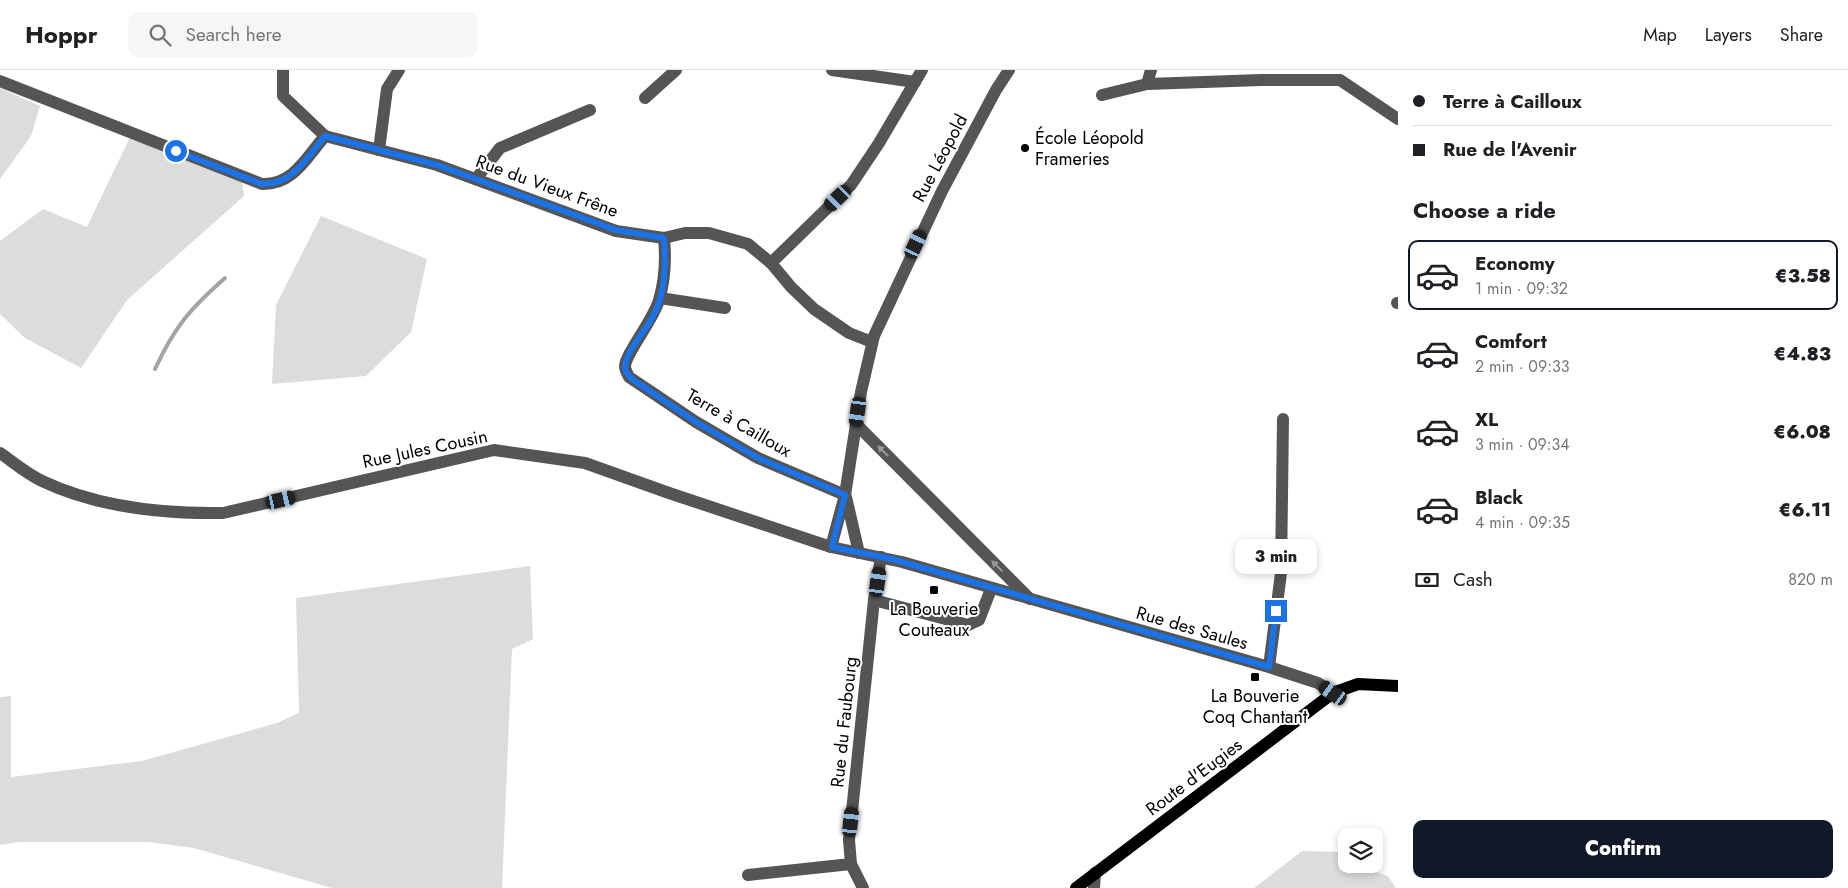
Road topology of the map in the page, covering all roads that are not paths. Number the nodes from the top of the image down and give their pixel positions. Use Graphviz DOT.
graph roads {
  1 [pos="283,70"];
  2 [pos="399,70"];
  3 [pos="676,70"];
  4 [pos="832,70"];
  5 [pos="922,70"];
  6 [pos="1009,70"];
  7 [pos="1151,70"];
  8 [pos="0,81"];
  9 [pos="915,82"];
  10 [pos="1147,84"];
  11 [pos="1102,94"];
  12 [pos="645,98"];
  13 [pos="590,110"];
  14 [pos="1398,119"];
  15 [pos="325,136"];
  16 [pos="379,150"];
  17 [pos="476,179"];
  18 [pos="664,238"];
  19 [pos="771,263"];
  20 [pos="660,298"];
  21 [pos="725,308"];
  22 [pos="872,342"];
  23 [pos="1283,419"];
  24 [pos="856,424"];
  25 [pos="0,453"];
  26 [pos="845,495"];
  27 [pos="832,547"];
  28 [pos="859,553"];
  29 [pos="882,556"];
  30 [pos="991,589"];
  31 [pos="874,600"];
  32 [pos="1031,601"];
  33 [pos="1269,667"];
  34 [pos="1398,686"];
  35 [pos="1333,693"];
  36 [pos="851,864"];
  37 [pos="1095,873"];
  38 [pos="748,875"];
  39 [pos="864,888"];
  40 [pos="1076,888"];
  41 [pos="1094,888"];
  1 -- 15 [label="street"];
  2 -- 16 [label="street"];
  3 -- 12 [label="street"];
  4 -- 9 [label="street"];
  5 -- 9 [label="street"];
  6 -- 22 [label="street, Rue Léopold"];
  7 -- 10 [label="street"];
  8 -- 15 [label="street"];
  9 -- 19 [label="street"];
  10 -- 11 [label="street"];
  10 -- 14 [label="street"];
  13 -- 17 [label="street"];
  15 -- 16 [label="street, Rue du Vieux Frêne"];
  16 -- 17 [label="street, Rue du Vieux Frêne"];
  17 -- 18 [label="street, Rue du Vieux Frêne"];
  18 -- 19 [label="street, Rue du Vieux Frêne"];
  18 -- 20 [label="street"];
  19 -- 22 [label="street, Rue du Vieux Frêne"];
  20 -- 21 [label="street"];
  20 -- 26 [label="street, Terre à Cailloux"];
  22 -- 24 [label="street, Rue Léopold"];
  23 -- 33 [label="street"];
  24 -- 26 [label="street, Rue Léopold"];
  32 -- 24 [label="street, Rue des Saules, one-way"];
  25 -- 27 [label="street, Rue Jules Cousin"];
  26 -- 27 [label="street, Rue Léopold"];
  26 -- 28 [label="street, Rue Léopold"];
  27 -- 28 [label="street, Rue Jules Cousin"];
  28 -- 29 [label="street, Rue des Saules"];
  29 -- 30 [label="street, Rue des Saules"];
  29 -- 31 [label="street, Rue du Faubourg"];
  30 -- 31 [label="street"];
  30 -- 32 [label="street, Rue des Saules"];
  31 -- 36 [label="street, Rue du Faubourg"];
  32 -- 33 [label="street, Rue des Saules"];
  33 -- 35 [label="street, Rue des Saules"];
  34 -- 35 [label="main road"];
  35 -- 37 [label="main road, Route d'Eugies"];
  36 -- 38 [label="street"];
  36 -- 39 [label="street, Rue du Faubourg"];
  37 -- 40 [label="main road, Route d'Eugies"];
  37 -- 41 [label="street"];
}
